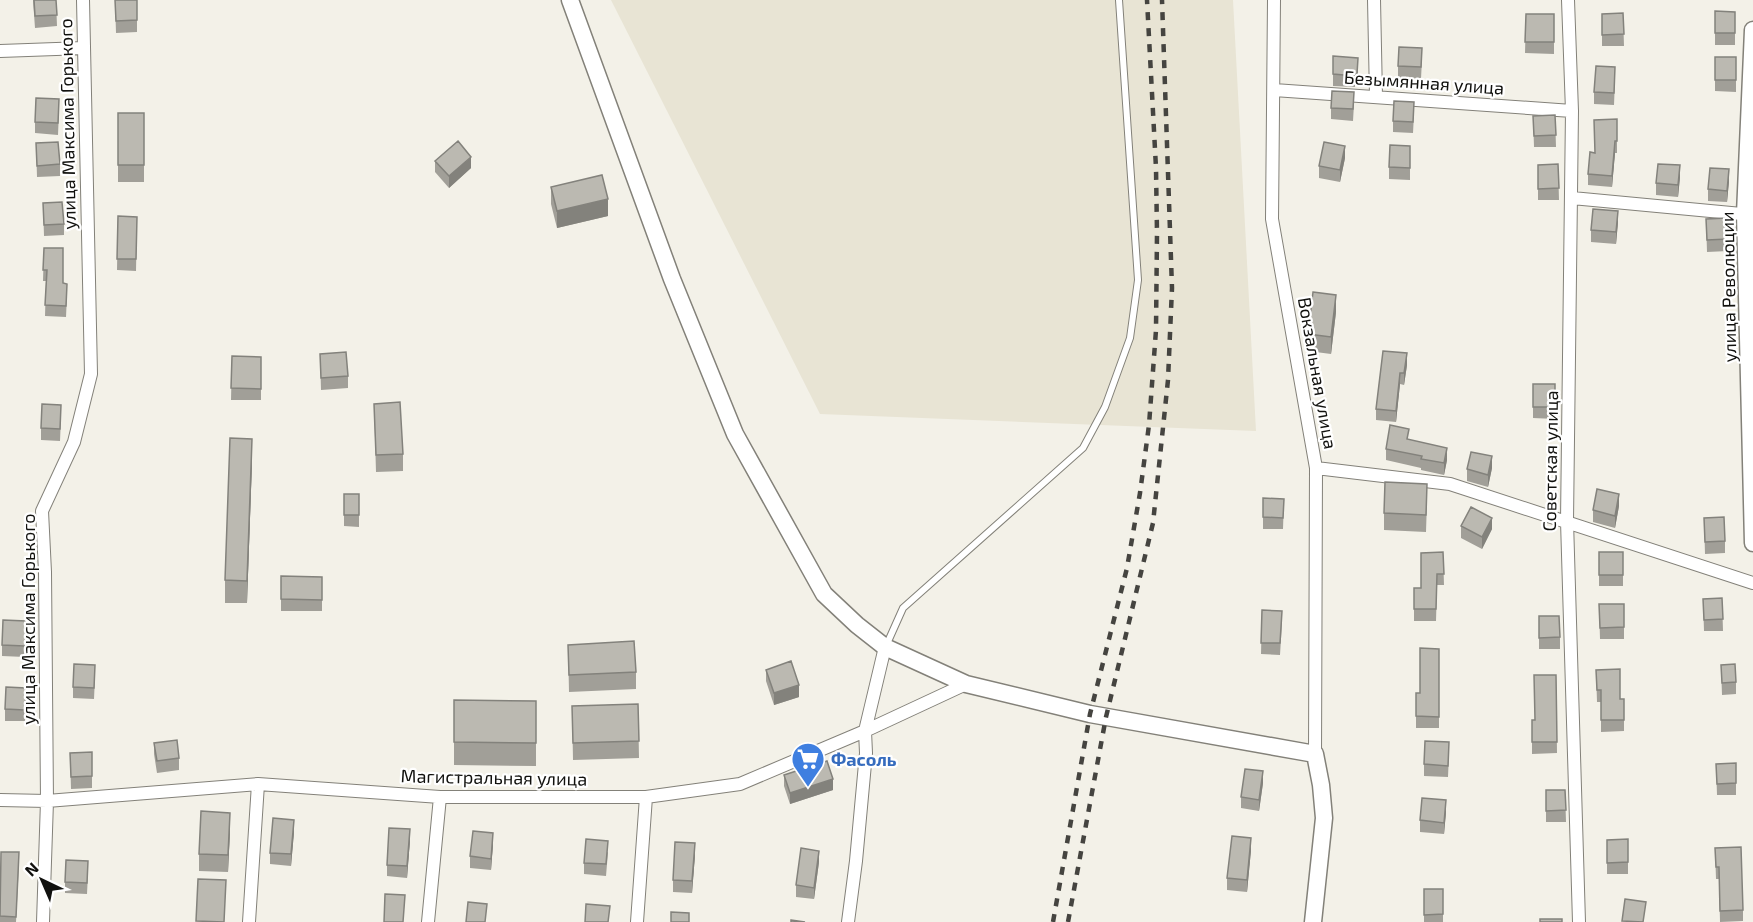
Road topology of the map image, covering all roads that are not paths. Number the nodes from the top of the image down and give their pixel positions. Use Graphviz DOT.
graph roads {
  1 [pos="83,0"];
  2 [pos="570,0"];
  3 [pos="1119,0"];
  4 [pos="1274,0"];
  5 [pos="1374,0"];
  6 [pos="1568,0"];
  7 [pos="1753,30"];
  8 [pos="84,48"];
  9 [pos="0,51"];
  10 [pos="1274,90"];
  11 [pos="1376,96"];
  12 [pos="1572,111"];
  13 [pos="1572,198"];
  14 [pos="1749,215"];
  15 [pos="1317,468"];
  16 [pos="1566,521"];
  17 [pos="1753,543"];
  18 [pos="1753,583"];
  19 [pos="885,647"];
  20 [pos="966,684"];
  21 [pos="865,731"];
  22 [pos="1315,754"];
  23 [pos="258,784"];
  24 [pos="440,797"];
  25 [pos="646,797"];
  26 [pos="0,800"];
  27 [pos="47,801"];
  28 [pos="43,922"];
  29 [pos="249,922"];
  30 [pos="428,922"];
  31 [pos="637,922"];
  32 [pos="848,922"];
  33 [pos="1313,922"];
  34 [pos="1578,922"];
  1 -- 8 [label="street, улица Максима Горького"];
  2 -- 19 [label="street"];
  3 -- 19 [label="lane"];
  4 -- 10 [label="street, Вокзальная улица"];
  5 -- 11 [label="street"];
  6 -- 12 [label="street, Советская улица"];
  7 -- 14 [label="street, улица Революции"];
  8 -- 9 [label="street"];
  8 -- 27 [label="street, улица Максима Горького"];
  10 -- 11 [label="street, Безымянная улица"];
  10 -- 15 [label="street, Вокзальная улица"];
  11 -- 12 [label="street, Безымянная улица"];
  12 -- 13 [label="street, Советская улица"];
  13 -- 14 [label="street"];
  13 -- 16 [label="street, Советская улица"];
  14 -- 17 [label="street, улица Революции"];
  15 -- 16 [label="street"];
  15 -- 22 [label="street, Вокзальная улица"];
  16 -- 18 [label="street"];
  16 -- 34 [label="street, Советская улица"];
  19 -- 20 [label="street"];
  19 -- 21 [label="street"];
  20 -- 21 [label="street, Магистральная улица"];
  20 -- 22 [label="street"];
  21 -- 25 [label="street, Магистральная улица"];
  21 -- 32 [label="street"];
  22 -- 33 [label="street"];
  23 -- 24 [label="street, Магистральная улица"];
  23 -- 27 [label="street, Магистральная улица"];
  23 -- 29 [label="street"];
  24 -- 25 [label="street, Магистральная улица"];
  24 -- 30 [label="street"];
  25 -- 31 [label="street"];
  26 -- 27 [label="street, Магистральная улица"];
  27 -- 28 [label="street, улица Максима Горького"];
}
